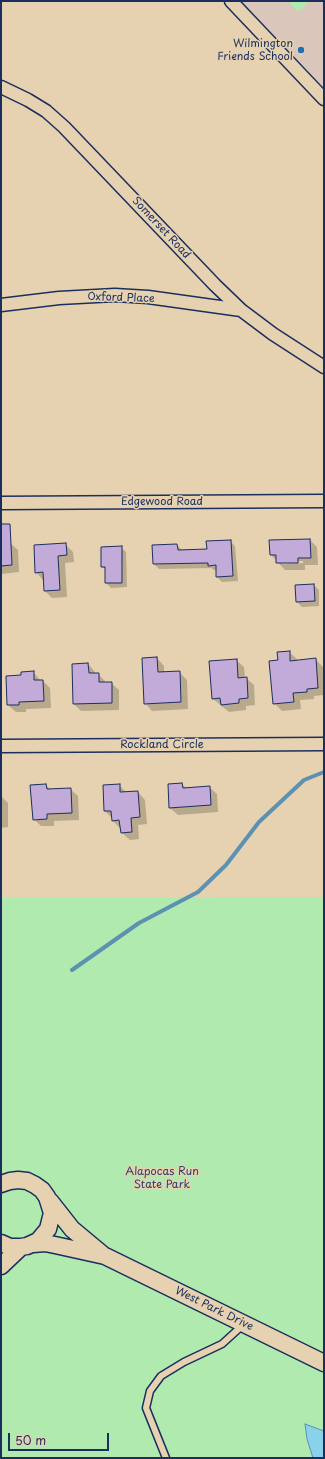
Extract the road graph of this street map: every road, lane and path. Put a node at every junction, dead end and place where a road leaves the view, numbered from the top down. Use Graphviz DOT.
graph roads {
  1 [pos="231,1"];
  2 [pos="1,87"];
  3 [pos="324,99"];
  4 [pos="1,305"];
  5 [pos="241,310"];
  6 [pos="324,367"];
  7 [pos="324,501"];
  8 [pos="1,503"];
  9 [pos="324,744"];
  10 [pos="1,746"];
  11 [pos="2,1183"];
  12 [pos="47,1197"];
  13 [pos="1,1243"];
  14 [pos="27,1246"];
  15 [pos="105,1256"];
  16 [pos="1,1266"];
  17 [pos="244,1324"];
  18 [pos="324,1363"];
  19 [pos="166,1458"];
  1 -- 3 [label="street"];
  2 -- 5 [label="street, Somerset Road"];
  4 -- 5 [label="street, Oxford Place"];
  5 -- 6 [label="street, Somerset Road"];
  7 -- 8 [label="street, Edgewood Road"];
  9 -- 10 [label="street, Rockland Circle"];
  11 -- 12 [label="street, West Park Drive"];
  12 -- 14 [label="street"];
  12 -- 15 [label="street, West Park Drive"];
  13 -- 14 [label="street, West Park Drive"];
  14 -- 15 [label="street, West Park Drive"];
  14 -- 16 [label="street"];
  15 -- 17 [label="street, West Park Drive"];
  17 -- 18 [label="street, West Park Drive"];
  17 -- 19 [label="lane"];
}
